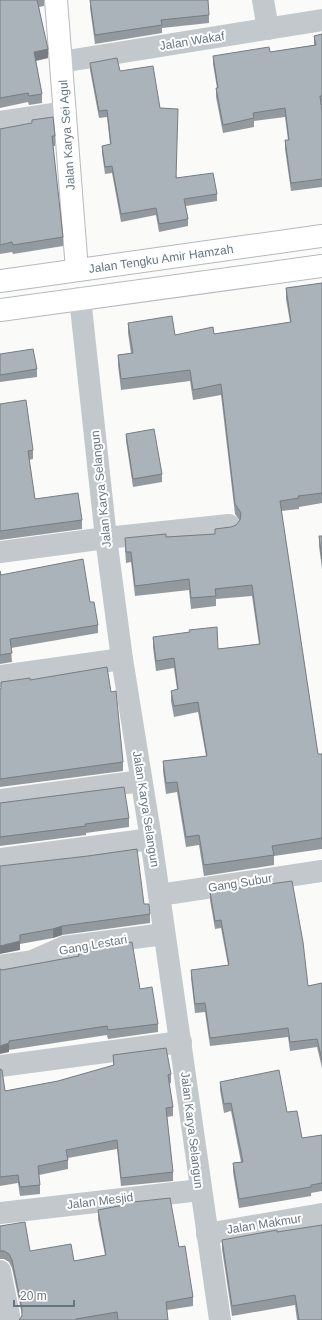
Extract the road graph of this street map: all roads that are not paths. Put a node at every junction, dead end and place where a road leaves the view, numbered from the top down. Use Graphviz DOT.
graph roads {
  1 [pos="56,0"];
  2 [pos="263,0"];
  3 [pos="322,20"];
  4 [pos="268,29"];
  5 [pos="62,62"];
  6 [pos="65,112"];
  7 [pos="0,122"];
  8 [pos="322,236"];
  9 [pos="322,266"];
  10 [pos="77,270"];
  11 [pos="0,281"];
  12 [pos="80,298"];
  13 [pos="0,310"];
  14 [pos="229,525"];
  15 [pos="106,538"];
  16 [pos="0,552"];
  17 [pos="122,659"];
  18 [pos="0,676"];
  19 [pos="141,780"];
  20 [pos="0,800"];
  21 [pos="151,839"];
  22 [pos="0,859"];
  23 [pos="322,871"];
  24 [pos="159,895"];
  25 [pos="164,934"];
  26 [pos="0,966"];
  27 [pos="181,1042"];
  28 [pos="0,1066"];
  29 [pos="200,1190"];
  30 [pos="0,1213"];
  31 [pos="322,1214"];
  32 [pos="207,1234"];
  33 [pos="0,1271"];
  34 [pos="10,1320"];
  35 [pos="220,1320"];
  1 -- 5 [label="main road, Jalan Karya Sei Agul"];
  2 -- 4 [label="street"];
  3 -- 4 [label="street, Jalan Wakaf"];
  4 -- 5 [label="street, Jalan Wakaf"];
  5 -- 6 [label="main road, Jalan Karya Sei Agul"];
  6 -- 7 [label="street"];
  6 -- 10 [label="main road, Jalan Karya Sei Agul"];
  8 -- 10 [label="main road, Jalan Tengku Amir Hamzah"];
  9 -- 12 [label="main road"];
  10 -- 11 [label="main road, Jalan Tengku Amir Hamzah"];
  12 -- 13 [label="main road"];
  12 -- 15 [label="street, Jalan Karya Selangun"];
  14 -- 15 [label="street"];
  15 -- 16 [label="street"];
  15 -- 17 [label="street, Jalan Karya Selangun"];
  17 -- 18 [label="street"];
  17 -- 19 [label="street, Jalan Karya Selangun"];
  19 -- 20 [label="street"];
  19 -- 21 [label="street, Jalan Karya Selangun"];
  21 -- 22 [label="street"];
  21 -- 24 [label="street, Jalan Karya Selangun"];
  23 -- 24 [label="street, Gang Subur"];
  24 -- 25 [label="street, Jalan Karya Selangun"];
  25 -- 26 [label="street, Gang Lestari"];
  25 -- 27 [label="street, Jalan Karya Selangun"];
  27 -- 28 [label="street"];
  27 -- 29 [label="street, Jalan Karya Selangun"];
  29 -- 30 [label="street, Jalan Mesjid"];
  29 -- 32 [label="street, Jalan Karya Selangun"];
  31 -- 32 [label="street, Jalan Makmur"];
  32 -- 35 [label="street, Jalan Karya Selangun"];
  33 -- 34 [label="street"];
}
